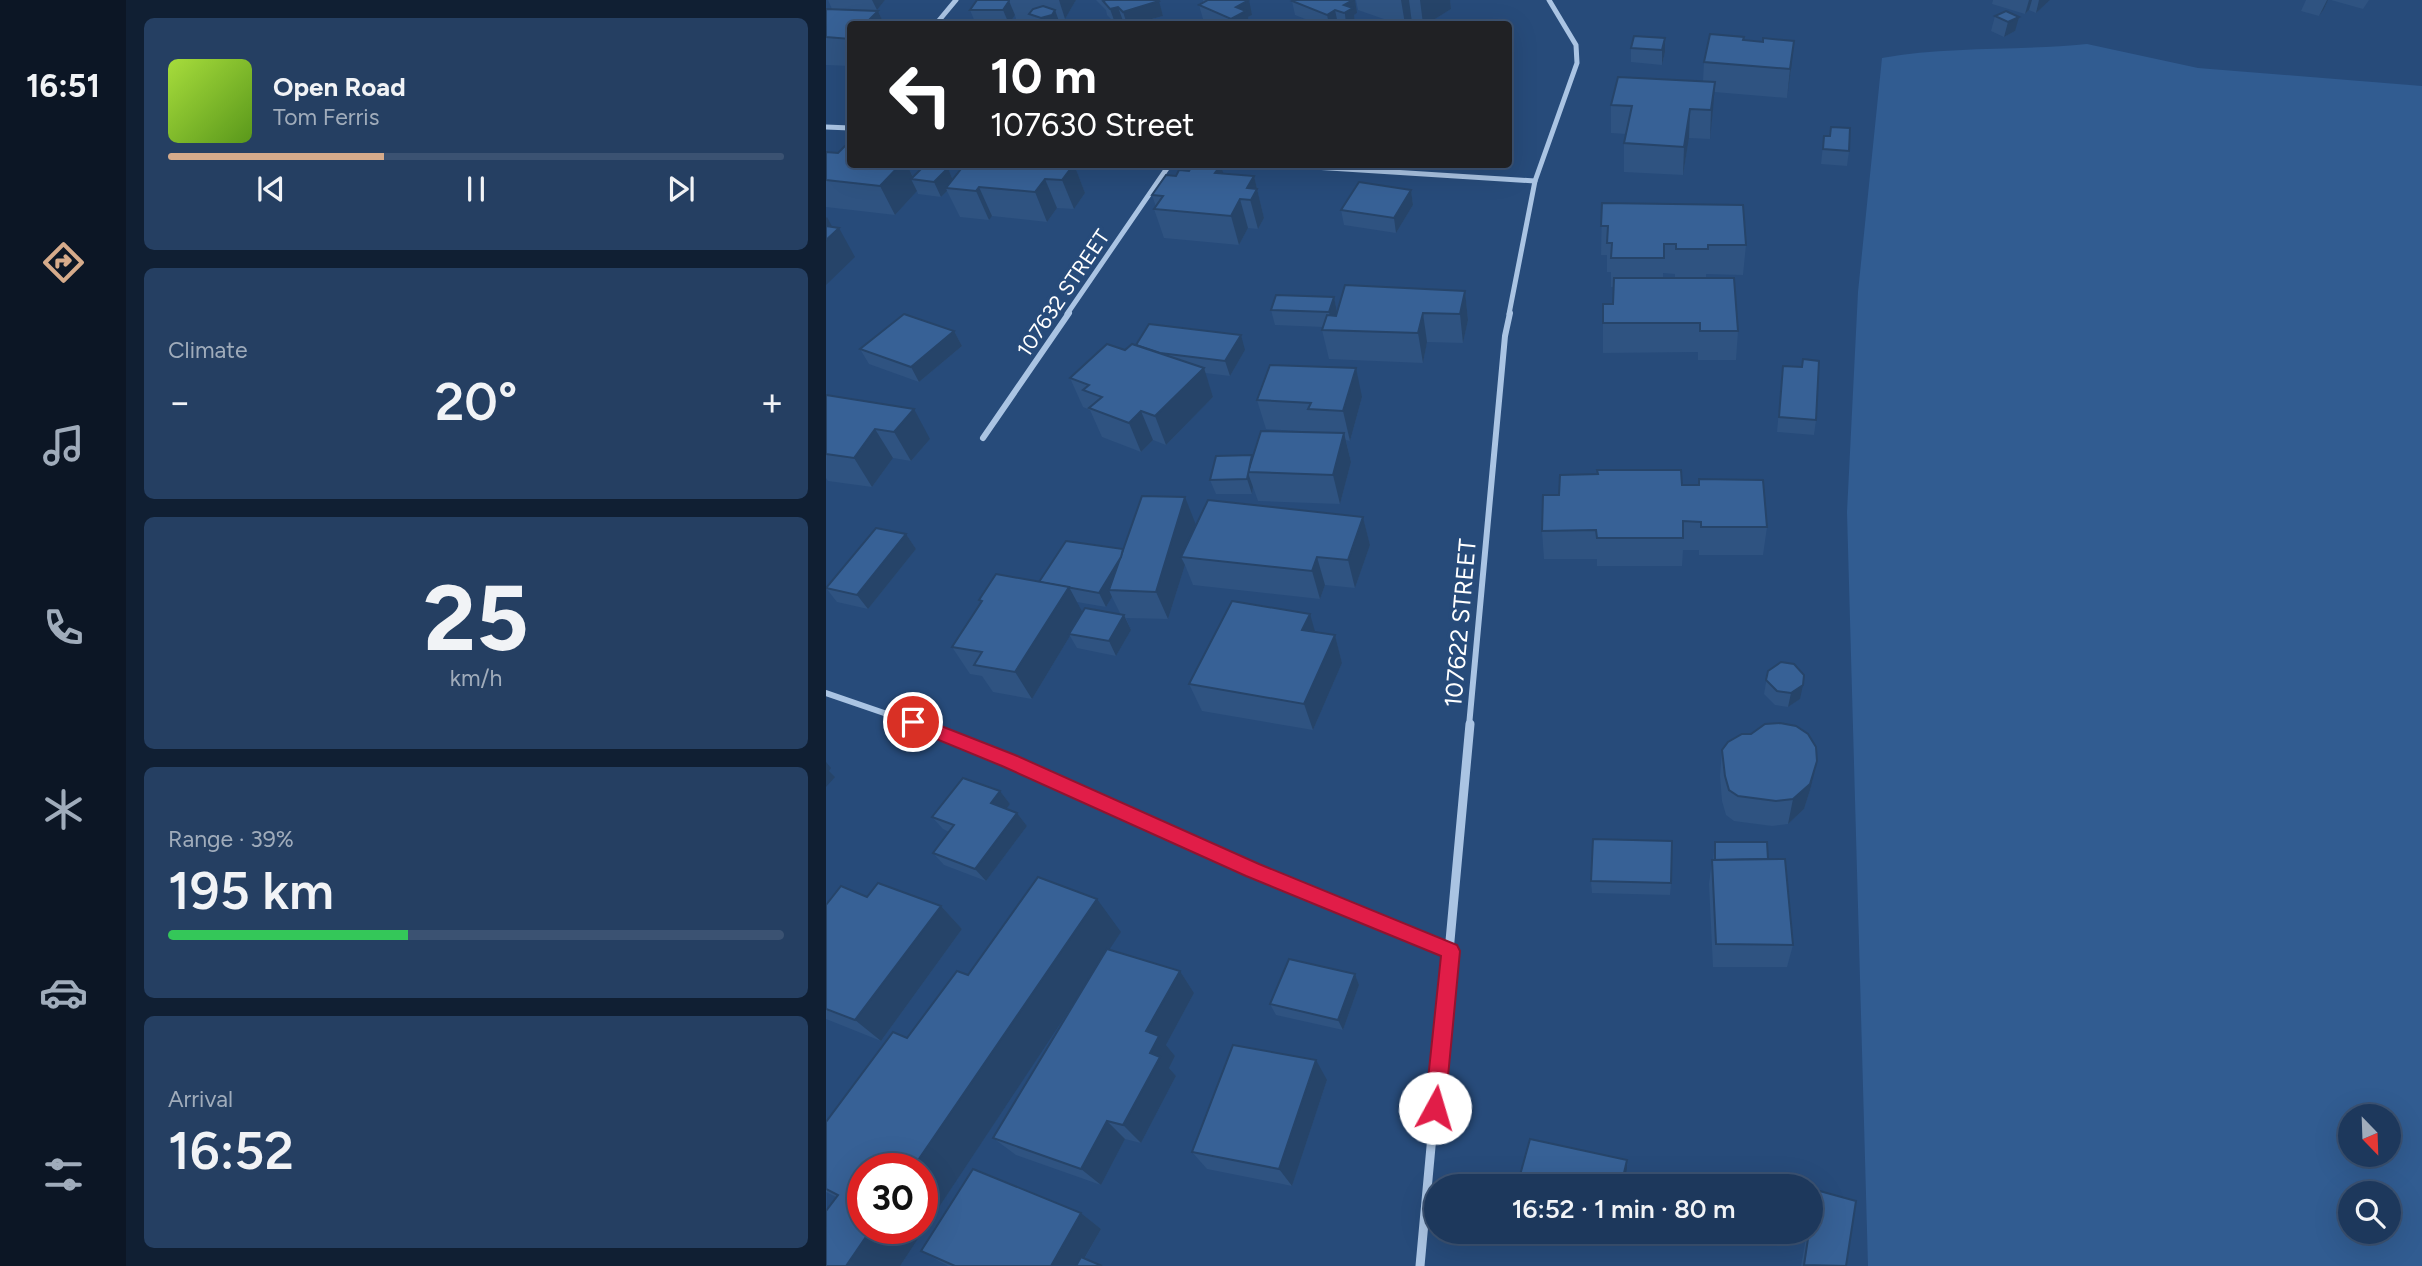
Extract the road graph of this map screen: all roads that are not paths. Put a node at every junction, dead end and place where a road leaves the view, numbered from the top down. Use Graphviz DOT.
graph roads {
  1 [pos="956,0"];
  2 [pos="1549,0"];
  3 [pos="938,21"];
  4 [pos="826,127"];
  5 [pos="847,128"];
  6 [pos="1167,168"];
  7 [pos="1329,168"];
  8 [pos="1535,181"];
  9 [pos="983,439"];
  10 [pos="826,693"];
  11 [pos="1451,951"];
  12 [pos="1420,1266"];
  1 -- 3 [label="street"];
  2 -- 8 [label="street, 107622 STREET"];
  4 -- 5 [label="street"];
  6 -- 9 [label="street, 107632 STREET"];
  7 -- 8 [label="street"];
  8 -- 11 [label="street, 107622 STREET"];
  10 -- 11 [label="street"];
  11 -- 12 [label="street, 107622 STREET"];
}
